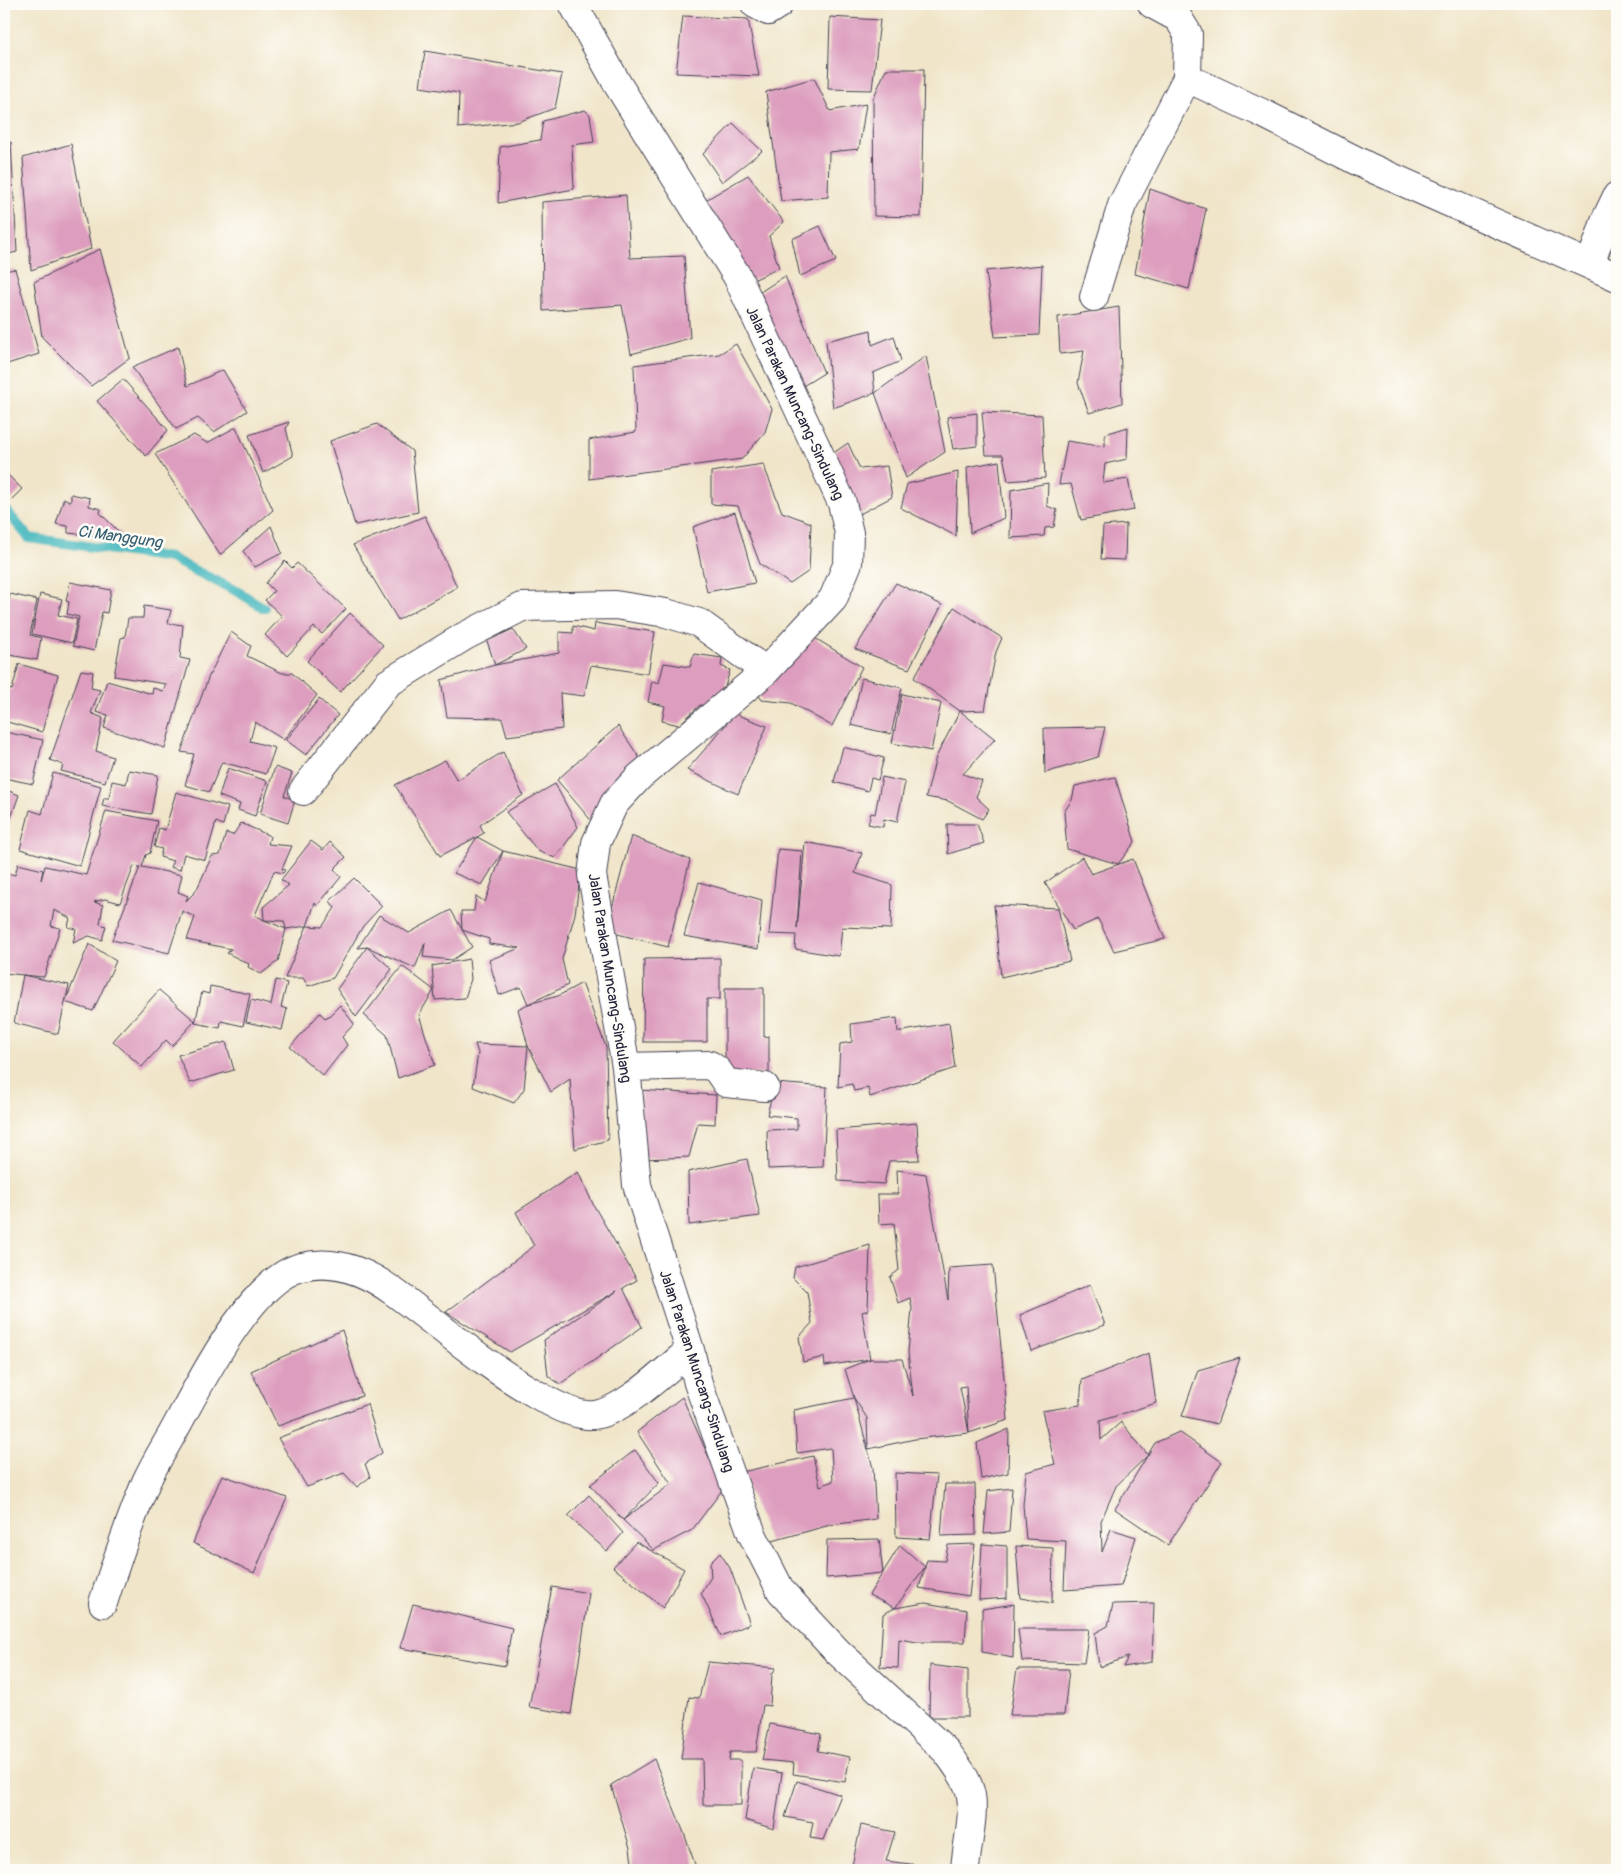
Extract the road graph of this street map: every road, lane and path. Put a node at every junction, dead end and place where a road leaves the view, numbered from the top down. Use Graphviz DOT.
graph roads {
  1 [pos="573,4"];
  2 [pos="755,4"];
  3 [pos="779,4"];
  4 [pos="1152,4"];
  5 [pos="1187,78"];
  6 [pos="1617,196"];
  7 [pos="1590,265"];
  8 [pos="1617,277"];
  9 [pos="1094,297"];
  10 [pos="766,671"];
  11 [pos="304,791"];
  12 [pos="626,1066"];
  13 [pos="765,1087"];
  14 [pos="690,1350"];
  15 [pos="103,1602"];
  16 [pos="965,1870"];
  1 -- 10 [label="street, Jalan Parakan Muncang-Sindulang"];
  2 -- 3 [label="street"];
  4 -- 5 [label="street"];
  5 -- 7 [label="street"];
  5 -- 9 [label="street"];
  6 -- 7 [label="street"];
  7 -- 8 [label="street"];
  10 -- 11 [label="street"];
  10 -- 12 [label="street, Jalan Parakan Muncang-Sindulang"];
  12 -- 13 [label="street"];
  12 -- 14 [label="street, Jalan Parakan Muncang-Sindulang"];
  14 -- 15 [label="street"];
  14 -- 16 [label="street, Jalan Parakan Muncang-Sindulang"];
}
